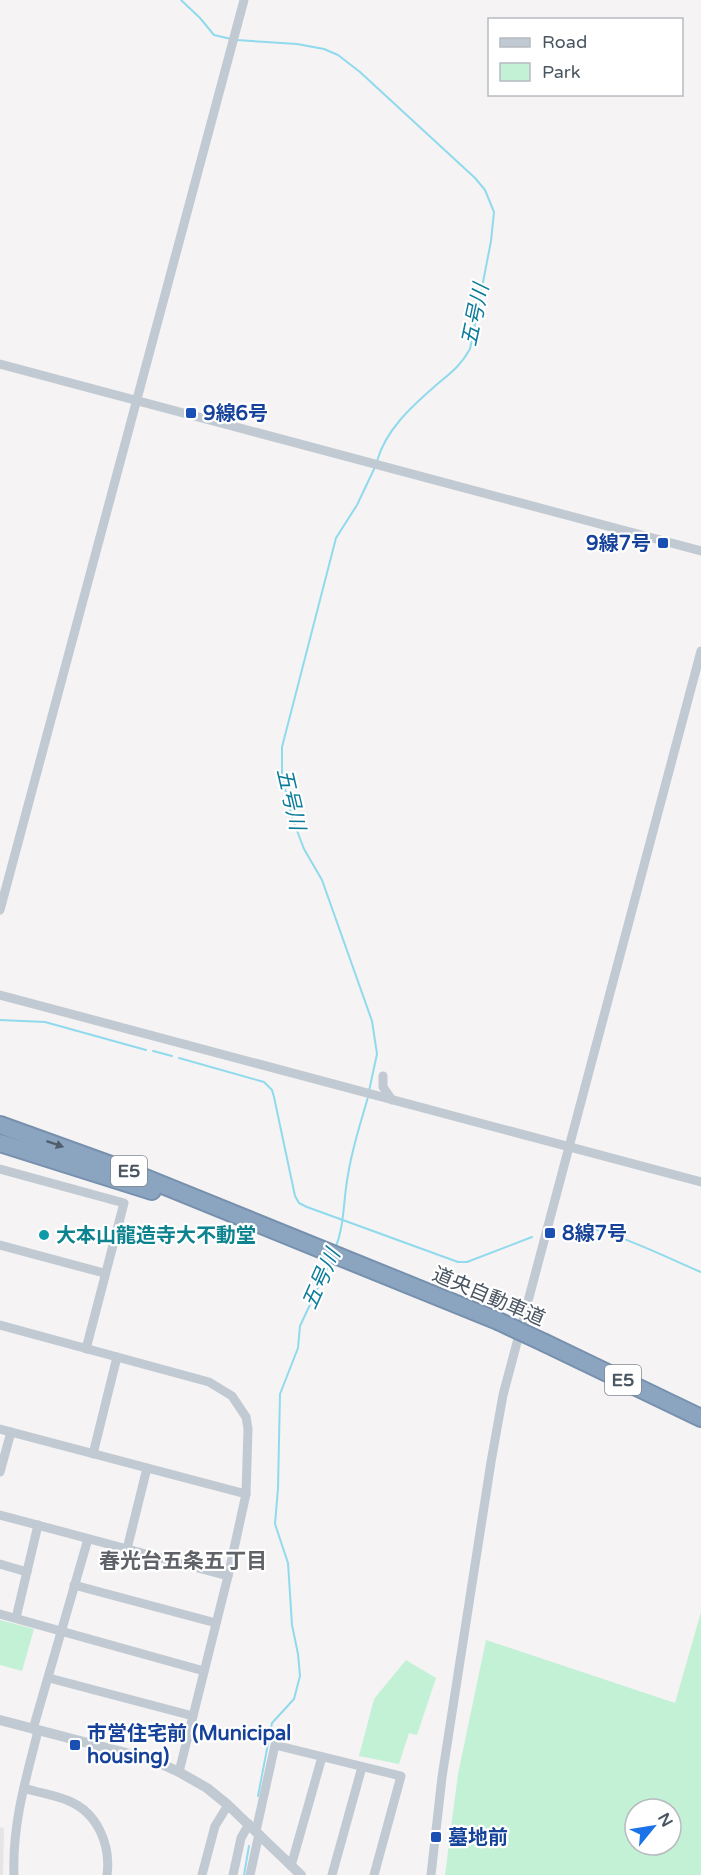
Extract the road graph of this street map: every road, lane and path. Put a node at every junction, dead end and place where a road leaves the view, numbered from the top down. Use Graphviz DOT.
graph roads {
  1 [pos="244,0"];
  2 [pos="0,364"];
  3 [pos="136,400"];
  4 [pos="701,551"];
  5 [pos="701,651"];
  6 [pos="0,910"];
  7 [pos="0,995"];
  8 [pos="383,1076"];
  9 [pos="392,1100"];
  10 [pos="0,1125"];
  11 [pos="0,1143"];
  12 [pos="569,1147"];
  13 [pos="0,1169"];
  14 [pos="701,1182"];
  15 [pos="256,1223"];
  16 [pos="0,1245"];
  17 [pos="104,1273"];
  18 [pos="0,1325"];
  19 [pos="86,1349"];
  20 [pos="117,1357"];
  21 [pos="701,1418"];
  22 [pos="0,1429"];
  23 [pos="11,1432"];
  24 [pos="93,1454"];
  25 [pos="147,1468"];
  26 [pos="0,1472"];
  27 [pos="246,1494"];
  28 [pos="0,1515"];
  29 [pos="38,1526"];
  30 [pos="88,1539"];
  31 [pos="128,1550"];
  32 [pos="0,1564"];
  33 [pos="27,1572"];
  34 [pos="228,1576"];
  35 [pos="74,1585"];
  36 [pos="0,1614"];
  37 [pos="16,1618"];
  38 [pos="216,1623"];
  39 [pos="62,1631"];
  40 [pos="204,1671"];
  41 [pos="49,1678"];
  42 [pos="193,1716"];
  43 [pos="0,1720"];
  44 [pos="36,1730"];
  45 [pos="322,1757"];
  46 [pos="362,1767"];
  47 [pos="179,1772"];
  48 [pos="24,1788"];
  49 [pos="228,1805"];
  50 [pos="255,1830"];
  51 [pos="291,1866"];
  52 [pos="14,1875"];
  53 [pos="107,1875"];
  54 [pos="202,1875"];
  55 [pos="233,1875"];
  56 [pos="250,1875"];
  57 [pos="301,1875"];
  58 [pos="332,1875"];
  59 [pos="374,1875"];
  60 [pos="431,1875"];
  1 -- 3 [label="street"];
  2 -- 3 [label="street"];
  3 -- 4 [label="street"];
  3 -- 6 [label="street"];
  5 -- 12 [label="street"];
  7 -- 9 [label="street"];
  8 -- 9 [label="street"];
  9 -- 12 [label="street"];
  10 -- 15 [label="highway, 道央自動車道 / E5, one-way"];
  11 -- 15 [label="highway, 道央自動車道 / E5"];
  12 -- 14 [label="street"];
  12 -- 60 [label="street"];
  13 -- 17 [label="street"];
  15 -- 21 [label="highway, 道央自動車道 / E5, bridge"];
  16 -- 17 [label="street"];
  17 -- 19 [label="street"];
  18 -- 19 [label="street"];
  19 -- 20 [label="street"];
  20 -- 24 [label="street"];
  20 -- 27 [label="street"];
  22 -- 23 [label="street"];
  23 -- 24 [label="street"];
  23 -- 26 [label="street"];
  24 -- 25 [label="street"];
  25 -- 27 [label="street"];
  25 -- 31 [label="street"];
  27 -- 34 [label="street"];
  28 -- 29 [label="street"];
  29 -- 30 [label="street"];
  29 -- 33 [label="street"];
  30 -- 31 [label="street"];
  30 -- 35 [label="street"];
  31 -- 34 [label="street"];
  32 -- 33 [label="street"];
  33 -- 37 [label="street"];
  34 -- 38 [label="street"];
  35 -- 38 [label="street"];
  35 -- 39 [label="street"];
  36 -- 37 [label="street"];
  37 -- 39 [label="street"];
  38 -- 40 [label="street"];
  39 -- 40 [label="street"];
  39 -- 41 [label="street"];
  40 -- 42 [label="street"];
  41 -- 42 [label="street"];
  41 -- 44 [label="street"];
  42 -- 47 [label="street"];
  43 -- 44 [label="street"];
  44 -- 47 [label="street"];
  44 -- 48 [label="street"];
  45 -- 46 [label="street"];
  45 -- 50 [label="street"];
  45 -- 51 [label="street"];
  46 -- 58 [label="street"];
  46 -- 59 [label="street"];
  47 -- 49 [label="street"];
  48 -- 52 [label="street"];
  48 -- 53 [label="street"];
  49 -- 50 [label="street"];
  49 -- 54 [label="street"];
  50 -- 51 [label="street"];
  50 -- 55 [label="street"];
  50 -- 56 [label="street"];
  51 -- 57 [label="street"];
}
